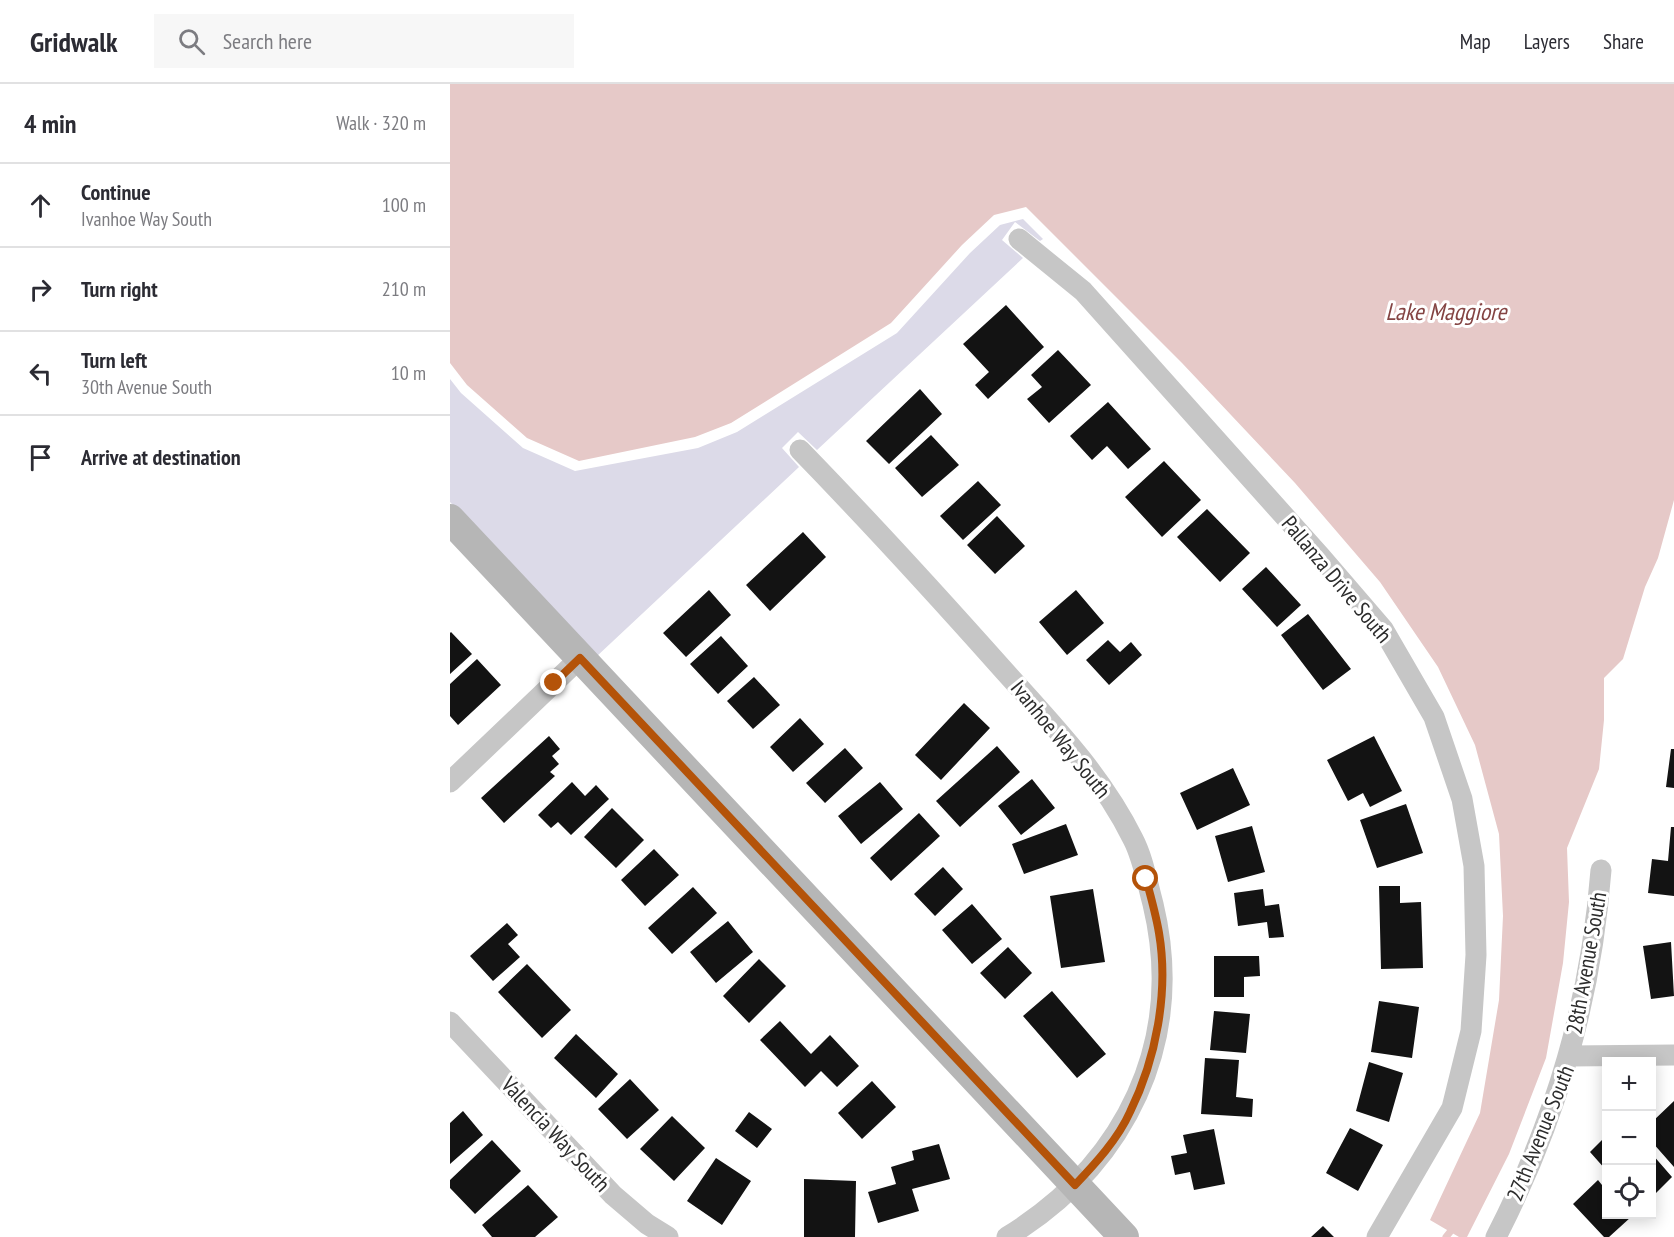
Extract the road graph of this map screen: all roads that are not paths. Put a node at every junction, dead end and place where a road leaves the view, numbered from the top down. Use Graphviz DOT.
graph roads {
  1 [pos="1019,239"];
  2 [pos="800,450"];
  3 [pos="450,519"];
  4 [pos="580,658"];
  5 [pos="450,782"];
  6 [pos="1601,870"];
  7 [pos="450,1022"];
  8 [pos="1674,1055"];
  9 [pos="1570,1056"];
  10 [pos="1075,1185"];
  11 [pos="668,1237"];
  12 [pos="1007,1237"];
  13 [pos="1124,1237"];
  14 [pos="1377,1237"];
  15 [pos="1496,1237"];
  1 -- 14 [label="street, Pallanza Drive South"];
  2 -- 10 [label="street, Ivanhoe Way South"];
  3 -- 4 [label="main road"];
  4 -- 5 [label="street"];
  4 -- 10 [label="main road"];
  6 -- 9 [label="street, 28th Avenue South"];
  7 -- 11 [label="street, Valencia Way South"];
  8 -- 9 [label="street, 27th Avenue South"];
  9 -- 15 [label="street, 27th Avenue South"];
  10 -- 12 [label="street"];
  10 -- 13 [label="main road"];
}
